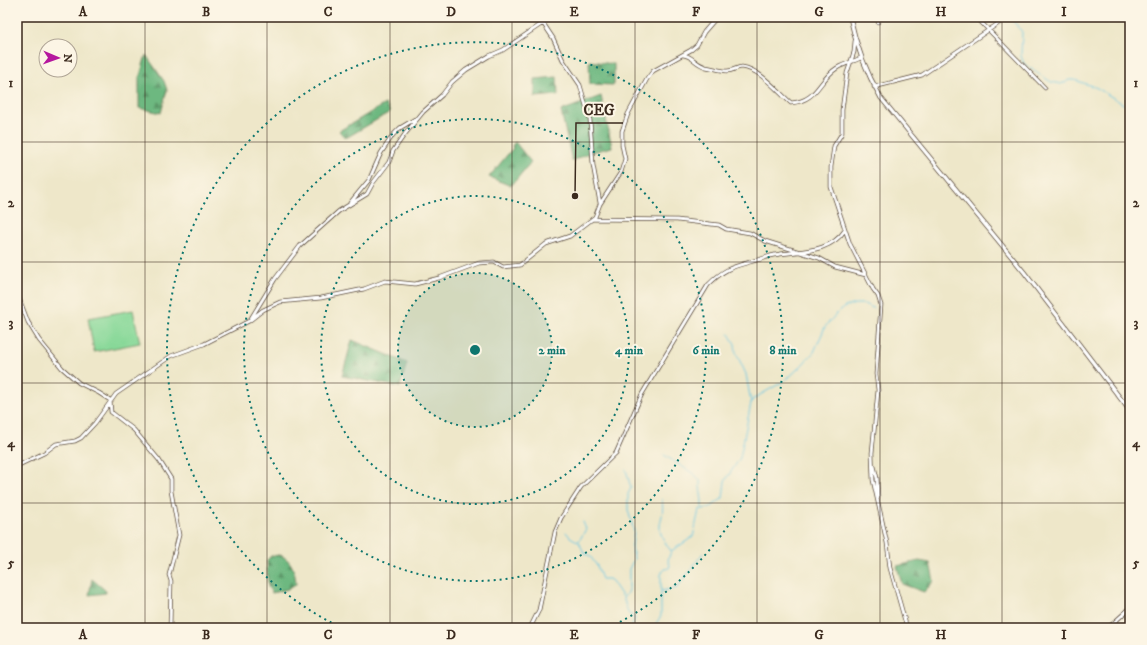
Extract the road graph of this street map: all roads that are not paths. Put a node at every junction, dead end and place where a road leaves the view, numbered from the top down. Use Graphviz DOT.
graph roads {
  1 [pos="539,17"];
  2 [pos="549,17"];
  3 [pos="717,17"];
  4 [pos="850,17"];
  5 [pos="878,17"];
  6 [pos="976,17"];
  7 [pos="1008,17"];
  8 [pos="878,22"];
  9 [pos="544,23"];
  10 [pos="989,30"];
  11 [pos="855,41"];
  12 [pos="683,55"];
  13 [pos="861,58"];
  14 [pos="850,63"];
  15 [pos="874,86"];
  16 [pos="1045,88"];
  17 [pos="418,118"];
  18 [pos="600,204"];
  19 [pos="349,205"];
  20 [pos="592,219"];
  21 [pos="845,230"];
  22 [pos="799,252"];
  23 [pos="866,275"];
  24 [pos="17,293"];
  25 [pos="249,321"];
  26 [pos="110,400"];
  27 [pos="1130,411"];
  28 [pos="17,466"];
  29 [pos="1130,608"];
  30 [pos="170,628"];
  31 [pos="530,628"];
  32 [pos="907,628"];
  33 [pos="1108,628"];
  1 -- 9 [label="street"];
  2 -- 9 [label="street"];
  3 -- 12 [label="street"];
  4 -- 11 [label="street"];
  5 -- 8 [label="street"];
  6 -- 10 [label="street"];
  7 -- 10 [label="street"];
  9 -- 17 [label="street"];
  9 -- 18 [label="street"];
  10 -- 15 [label="street"];
  10 -- 16 [label="street"];
  11 -- 13 [label="street"];
  11 -- 14 [label="street"];
  12 -- 14 [label="street"];
  12 -- 18 [label="street"];
  13 -- 14 [label="street"];
  13 -- 15 [label="street"];
  14 -- 21 [label="street"];
  15 -- 27 [label="street"];
  17 -- 19 [label="street"];
  17 -- 19 [label="street"];
  18 -- 20 [label="street"];
  19 -- 25 [label="street"];
  20 -- 22 [label="street"];
  20 -- 25 [label="street"];
  21 -- 22 [label="street"];
  21 -- 23 [label="street"];
  22 -- 23 [label="street"];
  22 -- 31 [label="street"];
  23 -- 32 [label="street"];
  24 -- 26 [label="street"];
  25 -- 26 [label="street"];
  26 -- 28 [label="street"];
  26 -- 30 [label="street"];
  29 -- 33 [label="street"];
}
